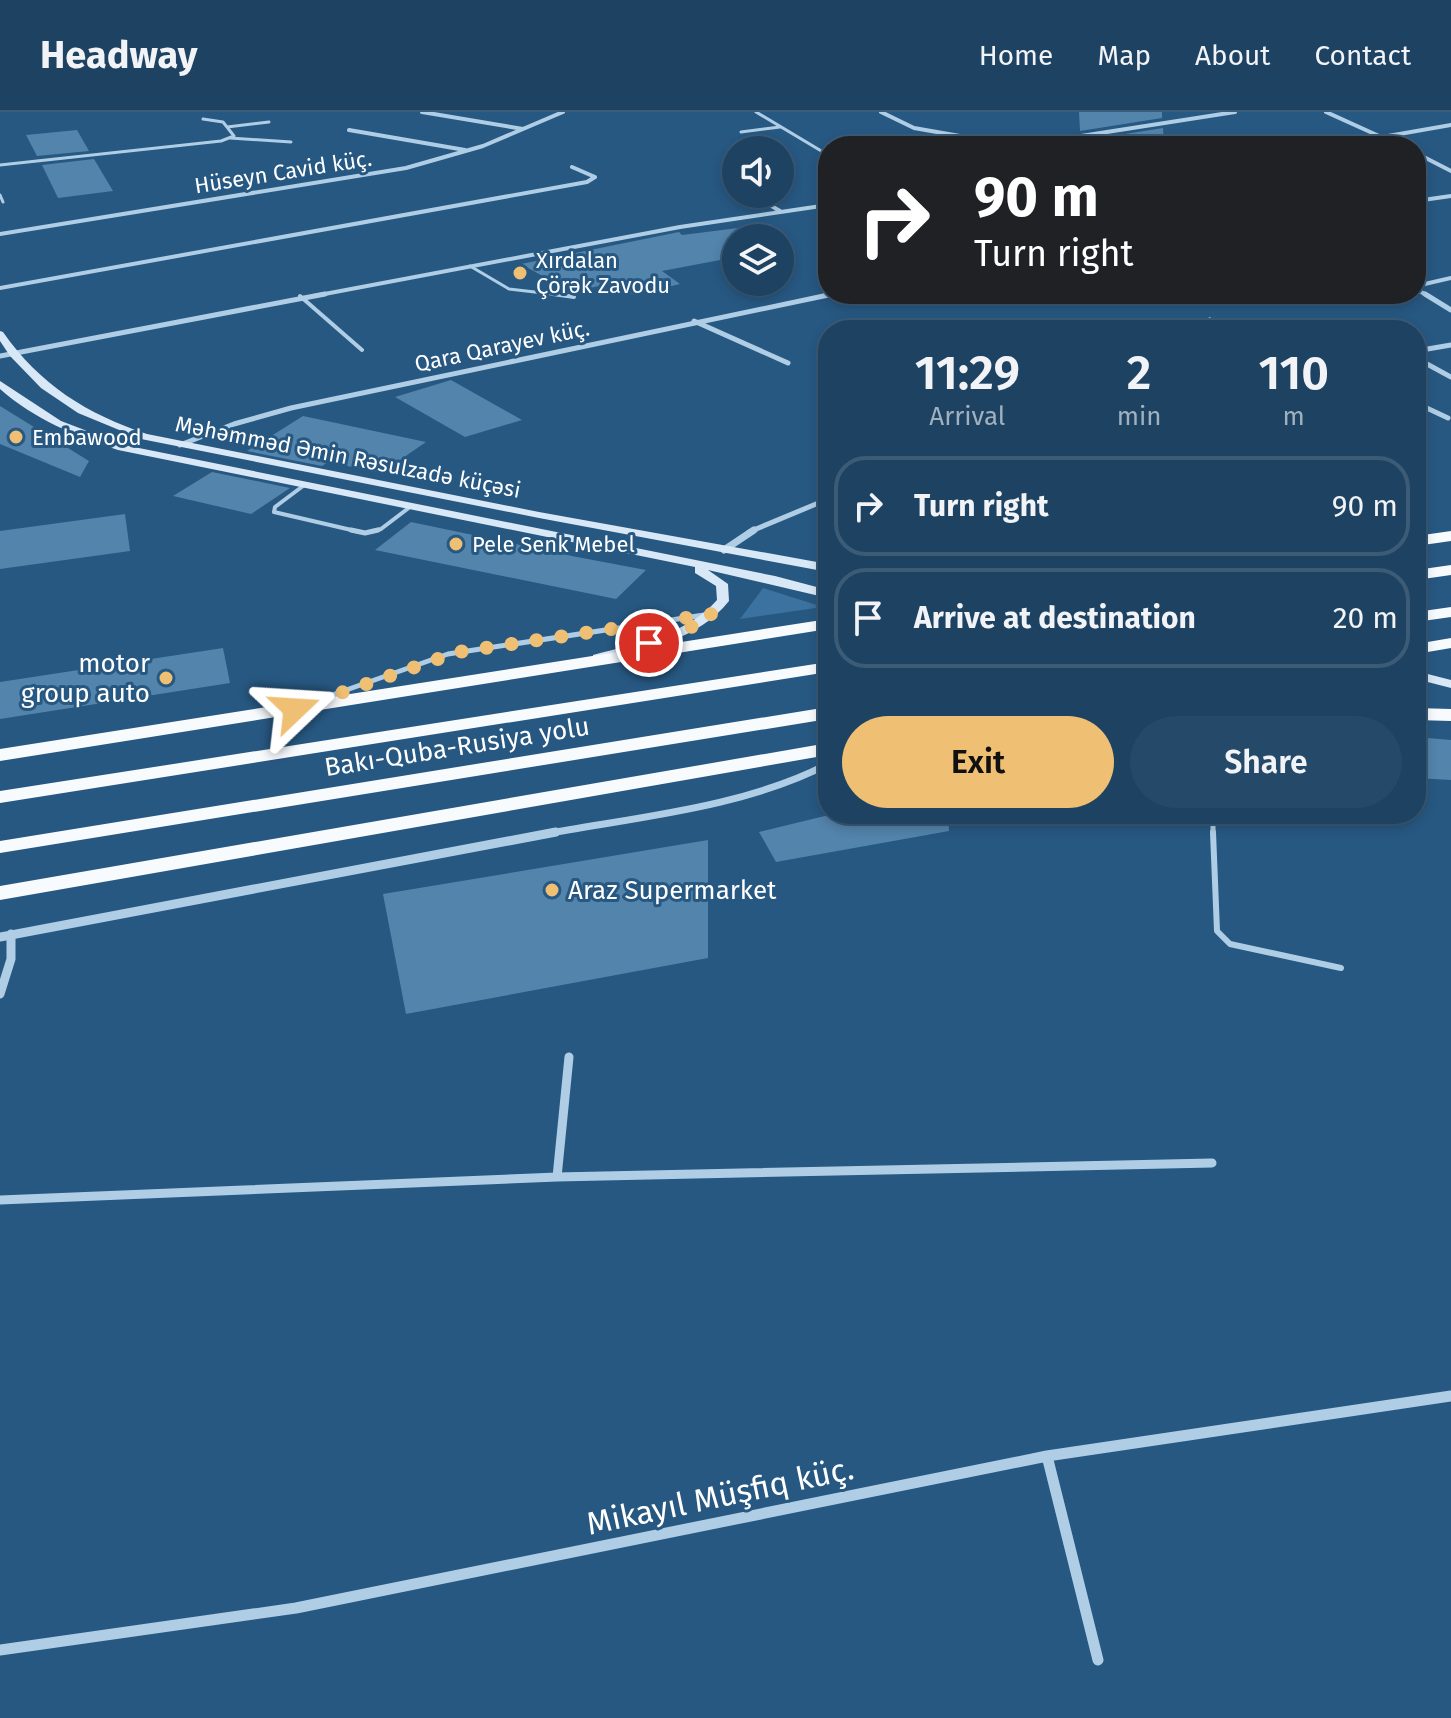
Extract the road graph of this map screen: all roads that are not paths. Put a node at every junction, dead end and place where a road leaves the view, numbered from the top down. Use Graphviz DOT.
graph roads {
  1 [pos="422,112"];
  2 [pos="563,112"];
  3 [pos="756,112"];
  4 [pos="881,112"];
  5 [pos="1235,112"];
  6 [pos="1326,112"];
  7 [pos="203,119"];
  8 [pos="269,122"];
  9 [pos="1451,125"];
  10 [pos="227,127"];
  11 [pos="780,127"];
  12 [pos="524,129"];
  13 [pos="349,130"];
  14 [pos="741,132"];
  15 [pos="960,136"];
  16 [pos="1081,136"];
  17 [pos="1380,136"];
  18 [pos="1395,136"];
  19 [pos="230,138"];
  20 [pos="291,142"];
  21 [pos="818,149"];
  22 [pos="470,151"];
  23 [pos="1426,158"];
  24 [pos="0,165"];
  25 [pos="572,167"];
  26 [pos="1451,171"];
  27 [pos="0,195"];
  28 [pos="1451,196"];
  29 [pos="1426,200"];
  30 [pos="3,202"];
  31 [pos="818,206"];
  32 [pos="774,208"];
  33 [pos="781,212"];
  34 [pos="0,234"];
  35 [pos="470,266"];
  36 [pos="1451,278"];
  37 [pos="1426,284"];
  38 [pos="0,288"];
  39 [pos="1426,294"];
  40 [pos="300,296"];
  41 [pos="574,297"];
  42 [pos="818,297"];
  43 [pos="1451,310"];
  44 [pos="694,321"];
  45 [pos="0,334"];
  46 [pos="1451,345"];
  47 [pos="1426,349"];
  48 [pos="362,350"];
  49 [pos="6,354"];
  50 [pos="788,363"];
  51 [pos="1426,363"];
  52 [pos="1451,377"];
  53 [pos="0,384"];
  54 [pos="1426,408"];
  55 [pos="1448,418"];
  56 [pos="180,445"];
  57 [pos="303,486"];
  58 [pos="818,503"];
  59 [pos="410,507"];
  60 [pos="1451,536"];
  61 [pos="1426,540"];
  62 [pos="724,550"];
  63 [pos="656,556"];
  64 [pos="818,566"];
  65 [pos="1451,570"];
  66 [pos="1426,574"];
  67 [pos="818,592"];
  68 [pos="1451,612"];
  69 [pos="712,614"];
  70 [pos="1426,616"];
  71 [pos="818,626"];
  72 [pos="1451,643"];
  73 [pos="1426,647"];
  74 [pos="572,665"];
  75 [pos="818,669"];
  76 [pos="1426,678"];
  77 [pos="1451,684"];
  78 [pos="295,709"];
  79 [pos="1426,714"];
  80 [pos="818,715"];
  81 [pos="1451,715"];
  82 [pos="818,751"];
  83 [pos="0,755"];
  84 [pos="818,769"];
  85 [pos="0,797"];
  86 [pos="1213,824"];
  87 [pos="0,847"];
  88 [pos="0,893"];
  89 [pos="11,934"];
  90 [pos="0,937"];
  91 [pos="1341,968"];
  92 [pos="0,994"];
  93 [pos="569,1057"];
  94 [pos="1212,1163"];
  95 [pos="557,1177"];
  96 [pos="0,1200"];
  97 [pos="1451,1396"];
  98 [pos="1047,1456"];
  99 [pos="0,1650"];
  100 [pos="1098,1660"];
  1 -- 12 [label="street"];
  2 -- 12 [label="street, Hüseyn Cavid küç."];
  3 -- 11 [label="lane"];
  4 -- 15 [label="street"];
  5 -- 16 [label="street"];
  6 -- 17 [label="street"];
  7 -- 10 [label="lane"];
  8 -- 10 [label="lane"];
  9 -- 18 [label="street"];
  10 -- 19 [label="lane"];
  11 -- 14 [label="lane"];
  11 -- 21 [label="lane"];
  12 -- 22 [label="street, Hüseyn Cavid küç."];
  13 -- 22 [label="street"];
  19 -- 20 [label="lane"];
  19 -- 24 [label="lane"];
  22 -- 34 [label="street, Hüseyn Cavid küç."];
  23 -- 26 [label="street"];
  25 -- 38 [label="street"];
  27 -- 30 [label="lane"];
  28 -- 29 [label="street"];
  31 -- 33 [label="street"];
  32 -- 33 [label="street"];
  33 -- 35 [label="street"];
  35 -- 40 [label="street"];
  35 -- 41 [label="lane"];
  36 -- 37 [label="street"];
  39 -- 43 [label="street"];
  40 -- 48 [label="lane"];
  40 -- 49 [label="street"];
  42 -- 44 [label="street, Qara Qarayev küç."];
  44 -- 50 [label="street"];
  44 -- 56 [label="street, Qara Qarayev küç."];
  45 -- 49 [label="main road, Məhəmməd Əmin Rəsulzadə küçəsi"];
  46 -- 47 [label="street"];
  49 -- 56 [label="main road, Məhəmməd Əmin Rəsulzadə küçəsi"];
  51 -- 52 [label="street"];
  53 -- 57 [label="main road, Məhəmməd Əmin Rəsulzadə küçəsi"];
  54 -- 55 [label="street"];
  56 -- 62 [label="main road, Məhəmməd Əmin Rəsulzadə küçəsi"];
  57 -- 59 [label="main road, Məhəmməd Əmin Rəsulzadə küçəsi"];
  57 -- 59 [label="lane"];
  58 -- 62 [label="street"];
  59 -- 63 [label="main road, Məhəmməd Əmin Rəsulzadə küçəsi"];
  60 -- 61 [label="highway"];
  62 -- 64 [label="main road, Məhəmməd Əmin Rəsulzadə küçəsi"];
  63 -- 67 [label="main road"];
  63 -- 69 [label="main road"];
  65 -- 66 [label="highway"];
  68 -- 70 [label="highway"];
  69 -- 74 [label="main road"];
  69 -- 78 [label="lane"];
  71 -- 74 [label="highway"];
  72 -- 73 [label="highway"];
  74 -- 78 [label="highway"];
  75 -- 85 [label="highway, Bakı-Quba-Rusiya yolu"];
  76 -- 77 [label="main road"];
  78 -- 83 [label="highway"];
  79 -- 81 [label="highway"];
  80 -- 87 [label="highway, Bakı-Quba-Rusiya yolu"];
  82 -- 88 [label="highway"];
  84 -- 89 [label="street"];
  86 -- 91 [label="lane"];
  89 -- 90 [label="street"];
  89 -- 92 [label="street"];
  93 -- 95 [label="street"];
  94 -- 95 [label="street"];
  95 -- 96 [label="street"];
  97 -- 98 [label="street, Mikayıl Müşfiq küç."];
  98 -- 99 [label="street, Mikayıl Müşfiq küç."];
  98 -- 100 [label="street"];
}
